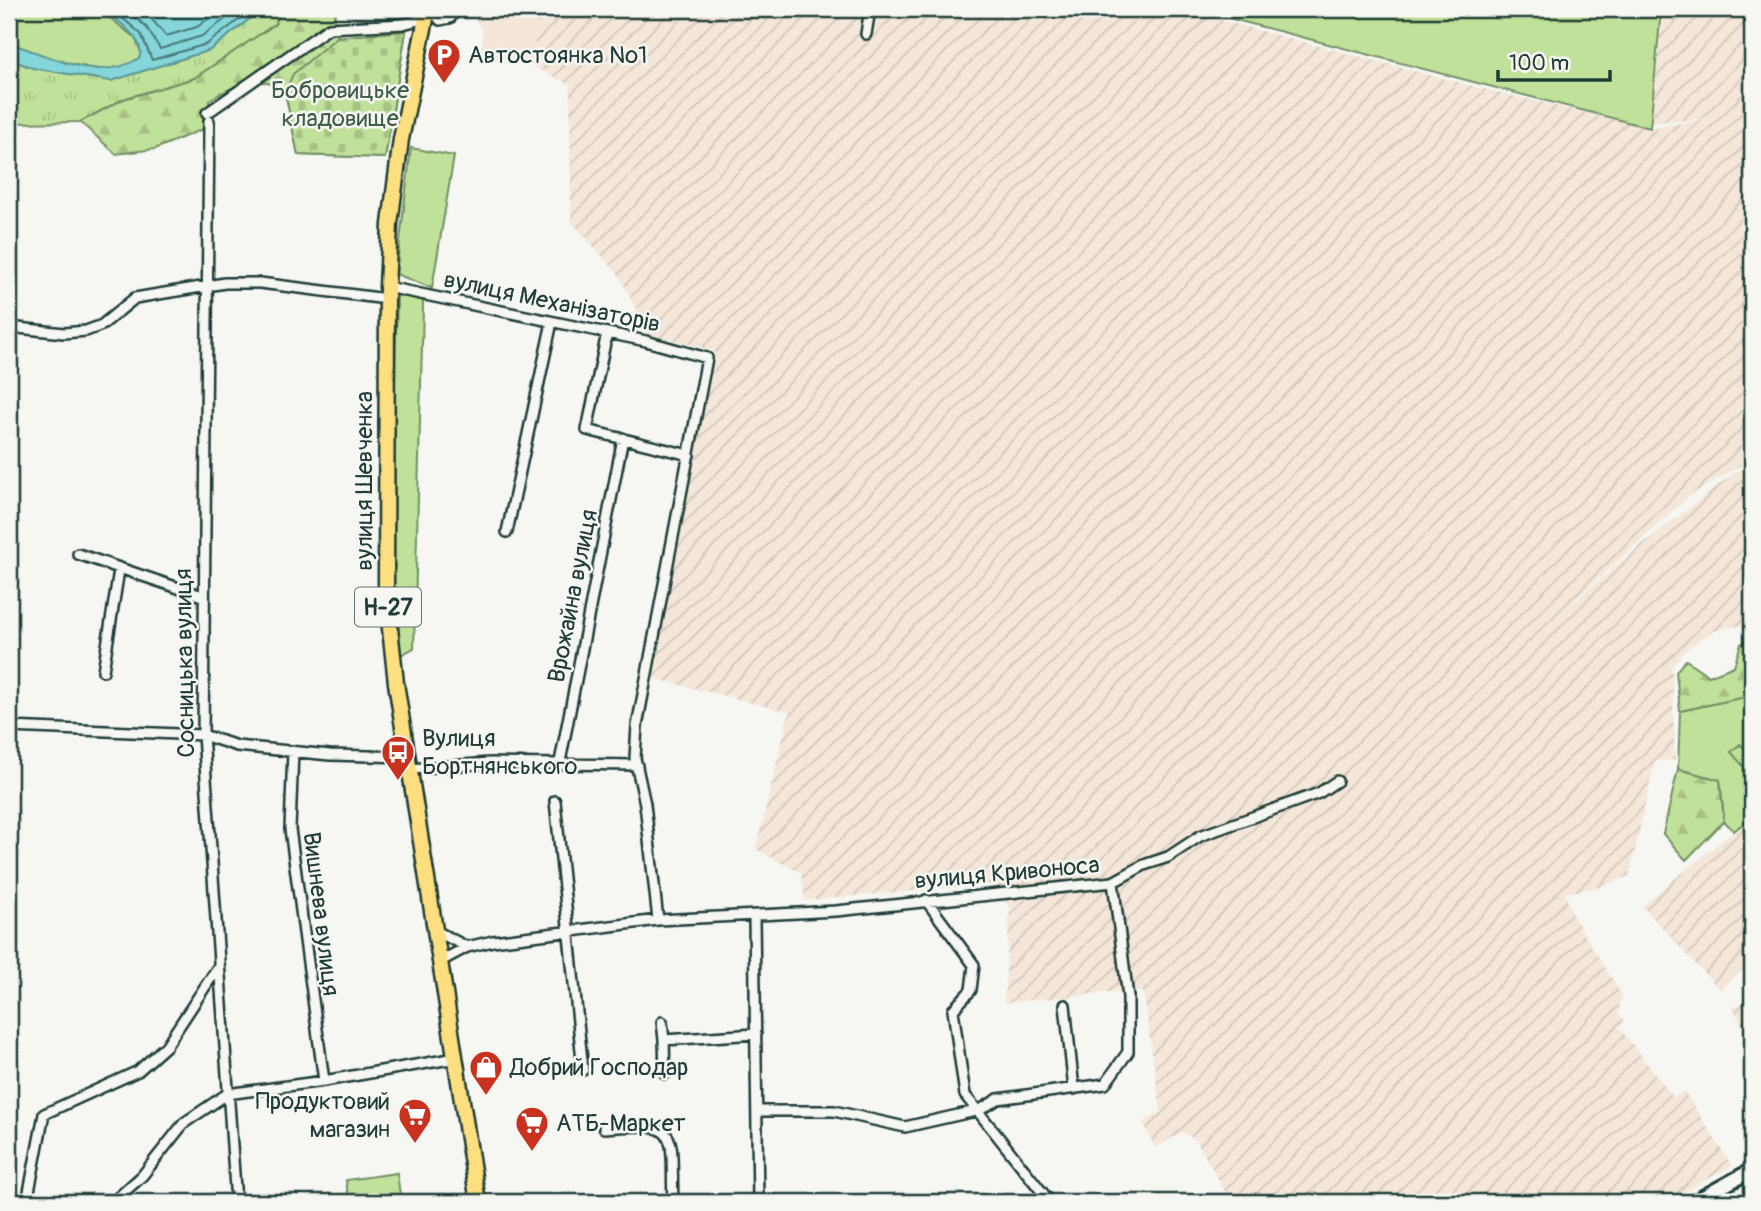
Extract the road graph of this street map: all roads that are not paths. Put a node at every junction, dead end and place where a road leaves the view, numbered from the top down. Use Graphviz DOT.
graph roads {
  1 [pos="457,9"];
  2 [pos="870,9"];
  3 [pos="428,12"];
  4 [pos="866,34"];
  5 [pos="208,285"];
  6 [pos="387,293"];
  7 [pos="552,322"];
  8 [pos="9,323"];
  9 [pos="607,333"];
  10 [pos="624,438"];
  11 [pos="689,455"];
  12 [pos="507,532"];
  13 [pos="78,554"];
  14 [pos="119,570"];
  15 [pos="202,596"];
  16 [pos="103,671"];
  17 [pos="9,727"];
  18 [pos="203,735"];
  19 [pos="293,751"];
  20 [pos="559,762"];
  21 [pos="409,763"];
  22 [pos="637,765"];
  23 [pos="1337,781"];
  24 [pos="555,801"];
  25 [pos="1113,882"];
  26 [pos="926,900"];
  27 [pos="754,917"];
  28 [pos="658,920"];
  29 [pos="436,932"];
  30 [pos="569,932"];
  31 [pos="467,947"];
  32 [pos="441,961"];
  33 [pos="218,967"];
  34 [pos="1065,1005"];
  35 [pos="662,1022"];
  36 [pos="756,1034"];
  37 [pos="664,1040"];
  38 [pos="456,1058"];
  39 [pos="583,1070"];
  40 [pos="665,1074"];
  41 [pos="324,1081"];
  42 [pos="1073,1088"];
  43 [pos="227,1094"];
  44 [pos="980,1110"];
  45 [pos="757,1111"];
  46 [pos="604,1128"];
  47 [pos="1752,1170"];
  48 [pos="27,1202"];
  49 [pos="113,1202"];
  50 [pos="236,1202"];
  51 [pos="478,1202"];
  52 [pos="673,1202"];
  53 [pos="758,1202"];
  54 [pos="1051,1202"];
  55 [pos="1694,1202"];
  1 -- 3 [label="street"];
  2 -- 4 [label="street"];
  3 -- 5 [label="street, Сосницька вулиця"];
  3 -- 6 [label="main road, вулиця Шевченка / Н-27"];
  5 -- 6 [label="street, вулиця Механізаторів"];
  5 -- 8 [label="street, вулиця Механізаторів"];
  5 -- 15 [label="street, Сосницька вулиця"];
  6 -- 7 [label="street, вулиця Механізаторів"];
  6 -- 21 [label="main road, вулиця Шевченка / Н-27"];
  7 -- 9 [label="street, вулиця Механізаторів"];
  7 -- 12 [label="street"];
  9 -- 10 [label="street"];
  9 -- 11 [label="street, вулиця Механізаторів"];
  10 -- 11 [label="street"];
  10 -- 20 [label="street, Врожайна вулиця"];
  11 -- 22 [label="street"];
  13 -- 14 [label="street"];
  14 -- 15 [label="street"];
  14 -- 16 [label="street"];
  15 -- 18 [label="street, Сосницька вулиця"];
  17 -- 18 [label="street"];
  18 -- 19 [label="street"];
  18 -- 33 [label="street, Сосницька вулиця"];
  19 -- 21 [label="street"];
  19 -- 41 [label="street, Вишнева вулиця"];
  20 -- 21 [label="street"];
  20 -- 22 [label="street"];
  21 -- 29 [label="main road, вулиця Шевченка / Н-27"];
  22 -- 28 [label="street"];
  23 -- 25 [label="street, вулиця Кривоноса"];
  24 -- 30 [label="street"];
  25 -- 26 [label="street, вулиця Кривоноса"];
  25 -- 42 [label="street"];
  26 -- 27 [label="street, вулиця Кривоноса"];
  26 -- 44 [label="street"];
  27 -- 28 [label="street, вулиця Кривоноса"];
  27 -- 36 [label="street"];
  28 -- 30 [label="street, вулиця Кривоноса"];
  29 -- 31 [label="street"];
  29 -- 32 [label="main road, вулиця Шевченка / Н-27"];
  30 -- 31 [label="street, вулиця Кривоноса"];
  30 -- 39 [label="street"];
  31 -- 32 [label="street, вулиця Кривоноса"];
  32 -- 38 [label="main road, вулиця Шевченка / Н-27"];
  33 -- 43 [label="street, Сосницька вулиця"];
  33 -- 48 [label="street"];
  34 -- 42 [label="street"];
  35 -- 37 [label="street"];
  36 -- 37 [label="street"];
  36 -- 45 [label="street"];
  37 -- 40 [label="street"];
  38 -- 41 [label="street"];
  38 -- 51 [label="main road, вулиця Шевченка / Н-27"];
  41 -- 43 [label="street"];
  42 -- 44 [label="street"];
  43 -- 49 [label="street"];
  43 -- 50 [label="street, Сосницька вулиця"];
  44 -- 45 [label="street"];
  44 -- 54 [label="street"];
  45 -- 53 [label="street"];
  46 -- 52 [label="street"];
  47 -- 55 [label="street"];
}
